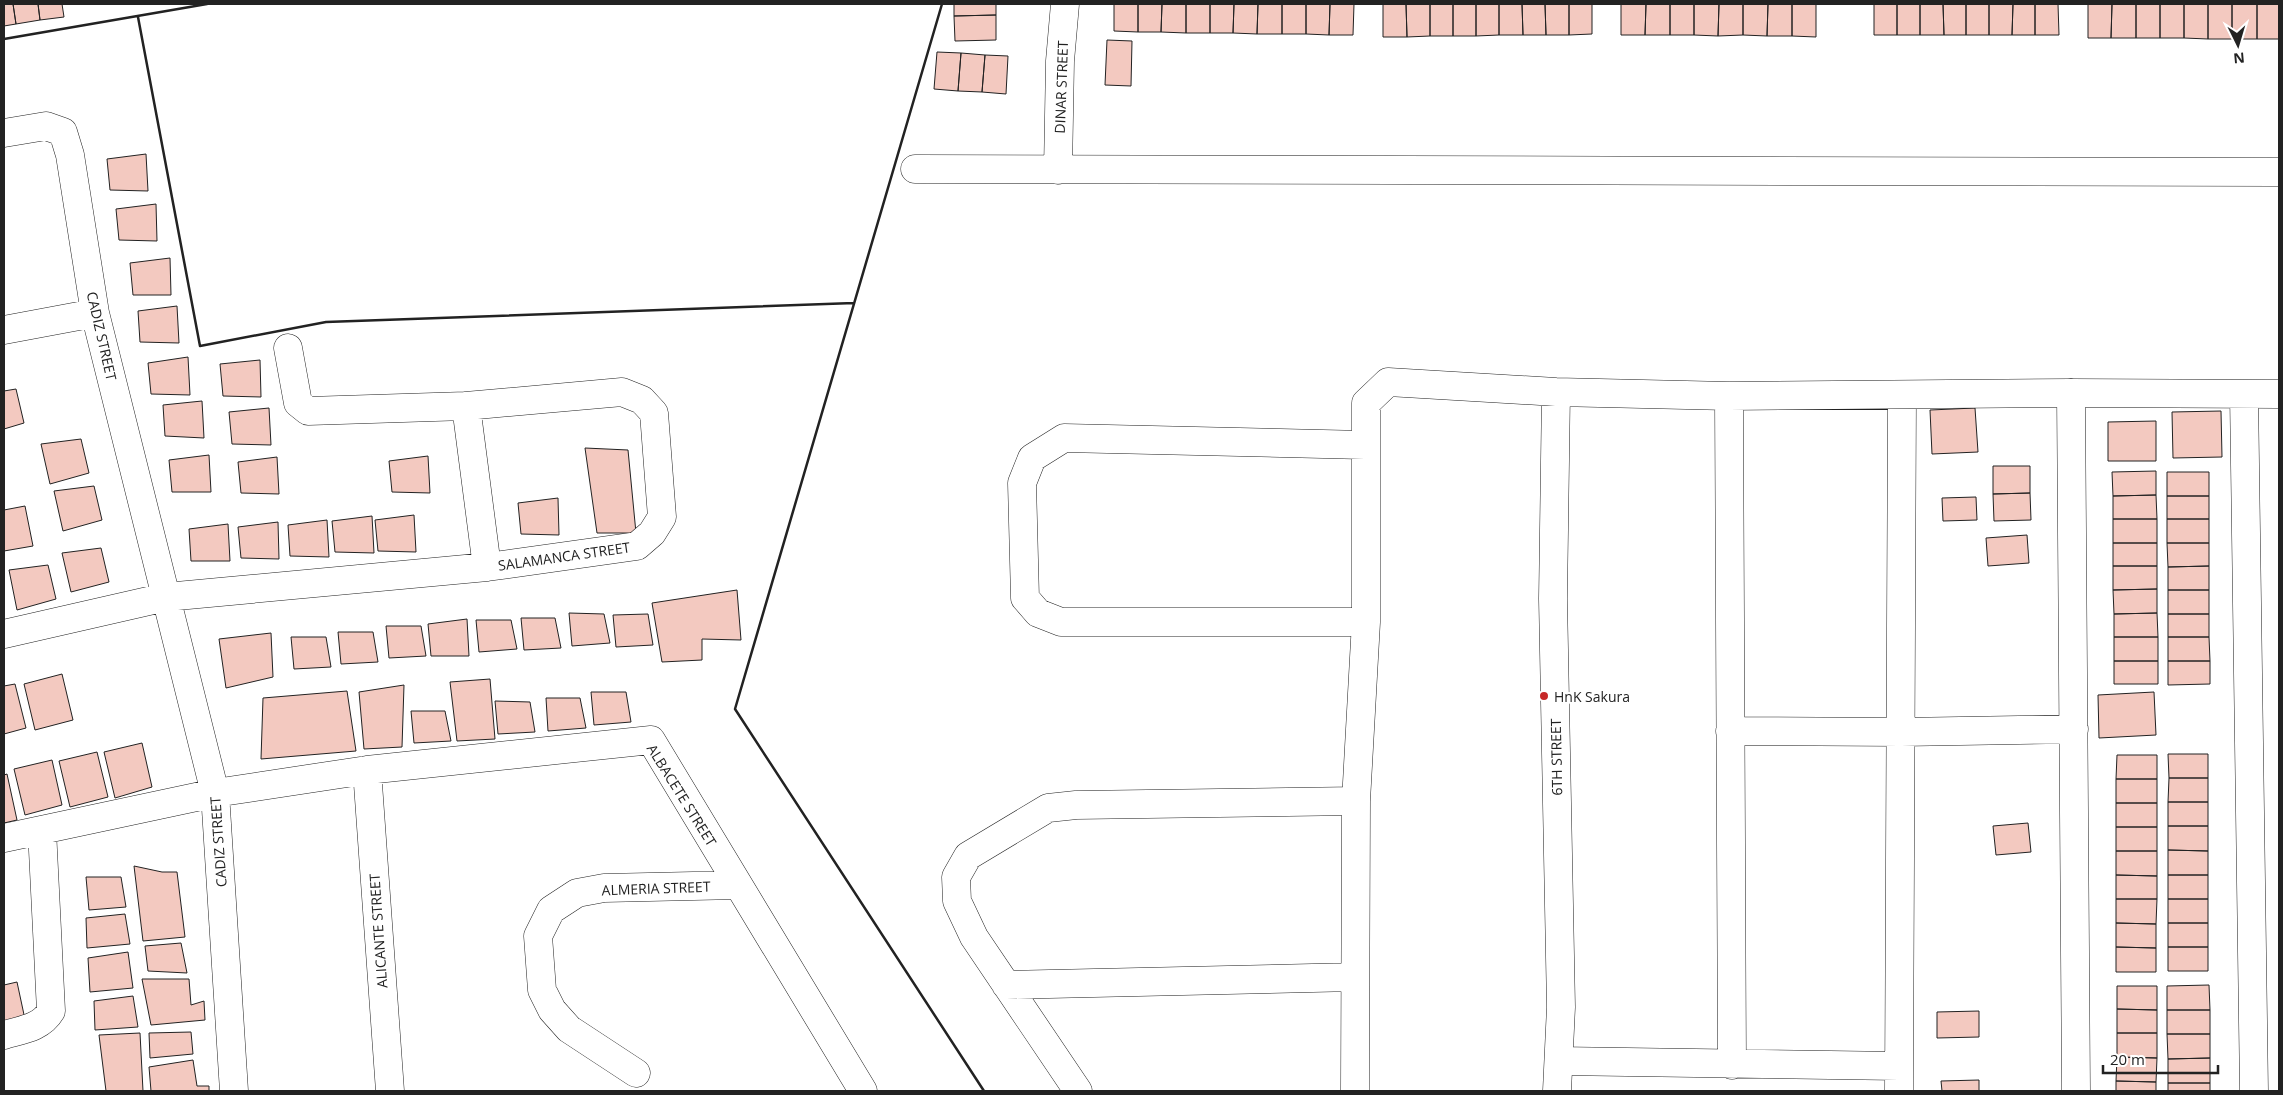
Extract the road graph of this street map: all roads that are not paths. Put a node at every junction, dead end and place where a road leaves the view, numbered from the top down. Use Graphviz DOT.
graph roads {
  1 [pos="1065,4"];
  2 [pos="4,133"];
  3 [pos="914,169"];
  4 [pos="1058,170"];
  5 [pos="2279,172"];
  6 [pos="95,313"];
  7 [pos="4,330"];
  8 [pos="288,348"];
  9 [pos="1556,392"];
  10 [pos="2071,393"];
  11 [pos="2244,394"];
  12 [pos="2279,394"];
  13 [pos="1902,395"];
  14 [pos="1729,396"];
  15 [pos="466,406"];
  16 [pos="1365,445"];
  17 [pos="487,567"];
  18 [pos="166,597"];
  19 [pos="1366,622"];
  20 [pos="4,634"];
  21 [pos="2074,729"];
  22 [pos="1730,731"];
  23 [pos="1901,732"];
  24 [pos="367,770"];
  25 [pos="215,793"];
  26 [pos="1356,801"];
  27 [pos="42,830"];
  28 [pos="4,838"];
  29 [pos="738,886"];
  30 [pos="1356,977"];
  31 [pos="1006,985"];
  32 [pos="4,1035"];
  33 [pos="1559,1061"];
  34 [pos="1732,1065"];
  35 [pos="636,1073"];
  36 [pos="1899,1078"];
  37 [pos="234,1091"];
  38 [pos="390,1091"];
  39 [pos="862,1091"];
  40 [pos="1078,1091"];
  41 [pos="1355,1091"];
  42 [pos="1557,1091"];
  43 [pos="2076,1091"];
  44 [pos="2254,1091"];
  1 -- 4 [label="street, DINAR STREET"];
  2 -- 6 [label="street, CADIZ STREET"];
  3 -- 4 [label="street"];
  4 -- 5 [label="street"];
  6 -- 7 [label="street"];
  6 -- 18 [label="street, CADIZ STREET"];
  8 -- 15 [label="street, SALAMANCA STREET"];
  9 -- 14 [label="street"];
  9 -- 16 [label="street"];
  9 -- 33 [label="street, 6TH STREET"];
  10 -- 11 [label="street"];
  10 -- 13 [label="street"];
  10 -- 21 [label="street"];
  11 -- 12 [label="street"];
  11 -- 44 [label="street"];
  13 -- 14 [label="street"];
  13 -- 23 [label="street"];
  14 -- 22 [label="street"];
  15 -- 17 [label="street"];
  15 -- 17 [label="street, SALAMANCA STREET"];
  16 -- 19 [label="street"];
  16 -- 19 [label="street"];
  17 -- 18 [label="street, SALAMANCA STREET"];
  18 -- 20 [label="street"];
  18 -- 25 [label="street, CADIZ STREET"];
  19 -- 26 [label="street"];
  21 -- 23 [label="street"];
  21 -- 43 [label="street"];
  22 -- 23 [label="street"];
  22 -- 34 [label="street"];
  23 -- 36 [label="street"];
  24 -- 25 [label="street"];
  24 -- 29 [label="street, ALBACETE STREET"];
  24 -- 38 [label="street, ALICANTE STREET"];
  25 -- 27 [label="street"];
  25 -- 37 [label="street, CADIZ STREET"];
  26 -- 30 [label="street"];
  26 -- 31 [label="street"];
  27 -- 28 [label="street"];
  27 -- 32 [label="street"];
  29 -- 35 [label="street, ALMERIA STREET"];
  29 -- 39 [label="street, ALBACETE STREET"];
  30 -- 31 [label="street"];
  30 -- 41 [label="street"];
  31 -- 40 [label="street"];
  33 -- 34 [label="street"];
  33 -- 42 [label="street, 6TH STREET"];
  34 -- 36 [label="street"];
}
